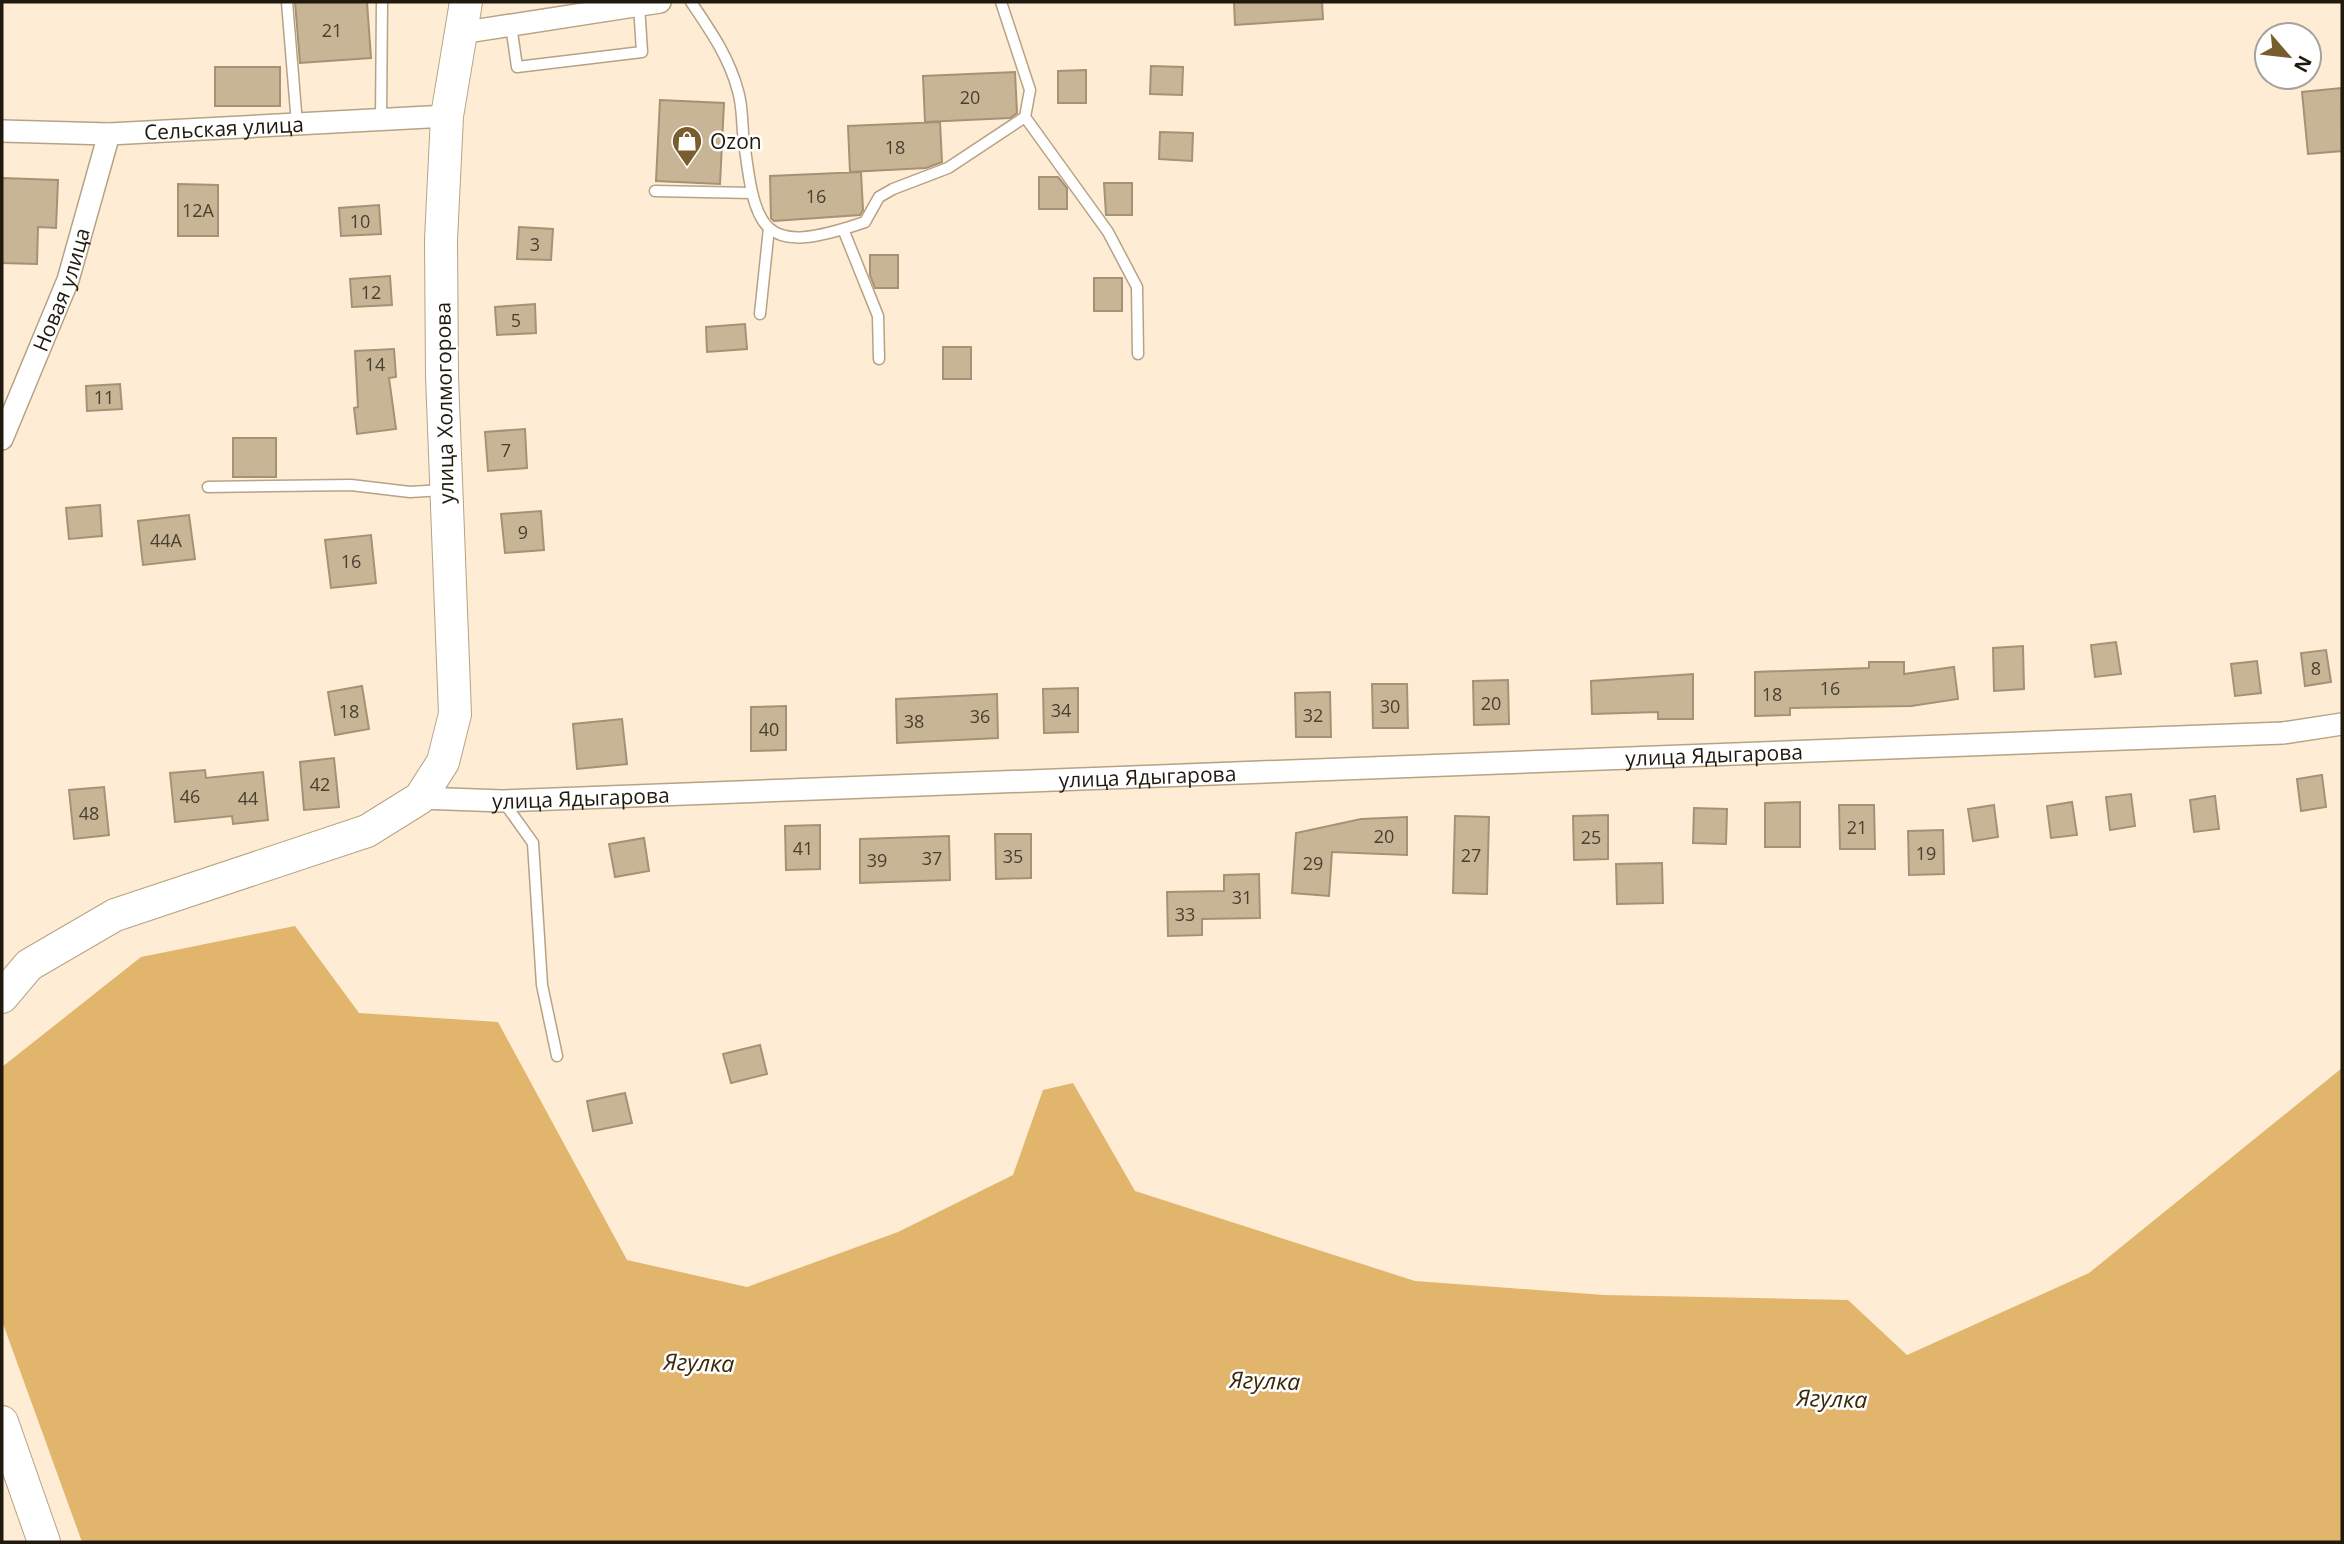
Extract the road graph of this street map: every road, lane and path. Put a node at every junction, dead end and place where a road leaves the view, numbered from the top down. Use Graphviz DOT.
graph roads {
  1 [pos="287,2"];
  2 [pos="382,2"];
  3 [pos="466,2"];
  4 [pos="691,2"];
  5 [pos="1001,2"];
  6 [pos="650,3"];
  7 [pos="511,25"];
  8 [pos="460,33"];
  9 [pos="447,116"];
  10 [pos="1025,117"];
  11 [pos="381,120"];
  12 [pos="297,124"];
  13 [pos="2,131"];
  14 [pos="109,134"];
  15 [pos="655,191"];
  16 [pos="752,193"];
  17 [pos="769,228"];
  18 [pos="843,229"];
  19 [pos="760,314"];
  20 [pos="1138,354"];
  21 [pos="879,359"];
  22 [pos="2,439"];
  23 [pos="208,487"];
  24 [pos="446,490"];
  25 [pos="2342,724"];
  26 [pos="420,798"];
  27 [pos="503,802"];
  28 [pos="2,997"];
  29 [pos="557,1056"];
  30 [pos="2,1422"];
  31 [pos="44,1542"];
  1 -- 12 [label="lane"];
  2 -- 11 [label="lane"];
  3 -- 8 [label="street, улица Холмогорова"];
  4 -- 16 [label="lane"];
  5 -- 10 [label="lane"];
  6 -- 7 [label="street"];
  6 -- 7 [label="lane"];
  7 -- 8 [label="street"];
  8 -- 9 [label="street, улица Холмогорова"];
  9 -- 11 [label="street, Сельская улица"];
  9 -- 24 [label="street, улица Холмогорова"];
  10 -- 18 [label="lane"];
  10 -- 20 [label="lane"];
  11 -- 12 [label="street, Сельская улица"];
  12 -- 14 [label="street, Сельская улица"];
  13 -- 14 [label="street, Сельская улица"];
  14 -- 22 [label="street, Новая улица"];
  15 -- 16 [label="lane"];
  16 -- 17 [label="lane"];
  17 -- 18 [label="lane"];
  17 -- 19 [label="lane"];
  18 -- 21 [label="lane"];
  23 -- 24 [label="lane"];
  24 -- 26 [label="street, улица Холмогорова"];
  25 -- 27 [label="street, улица Ядыгарова"];
  26 -- 27 [label="street, улица Ядыгарова"];
  26 -- 28 [label="street"];
  27 -- 29 [label="lane"];
  30 -- 31 [label="street"];
}
